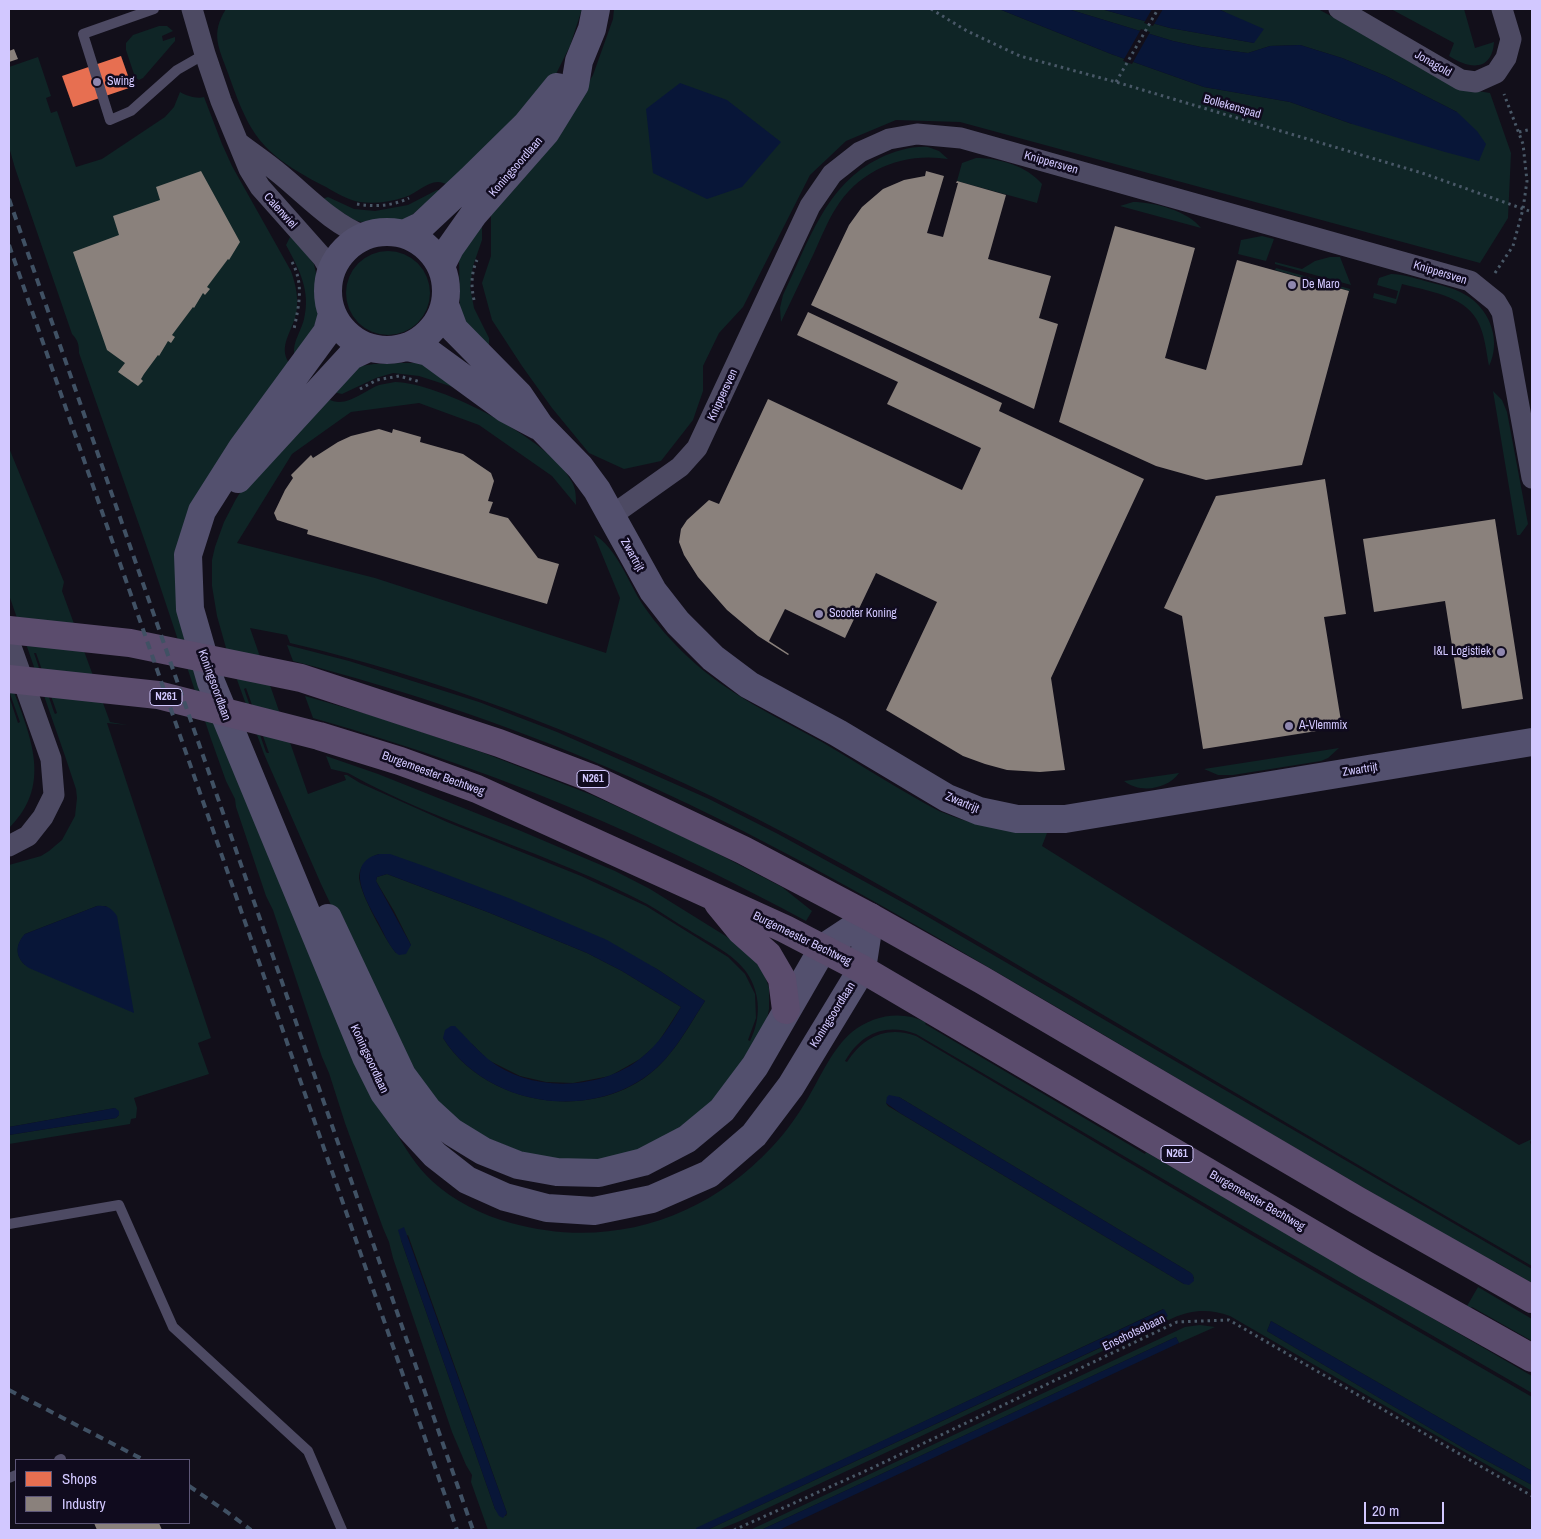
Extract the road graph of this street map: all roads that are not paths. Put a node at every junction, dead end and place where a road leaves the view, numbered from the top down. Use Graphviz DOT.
graph roads {
  1 [pos="154,9"];
  2 [pos="192,9"];
  3 [pos="596,9"];
  4 [pos="1339,9"];
  5 [pos="1502,9"];
  6 [pos="205,54"];
  7 [pos="580,61"];
  8 [pos="239,143"];
  9 [pos="404,234"];
  10 [pos="364,236"];
  11 [pos="441,266"];
  12 [pos="331,272"];
  13 [pos="445,305"];
  14 [pos="332,314"];
  15 [pos="407,347"];
  16 [pos="368,348"];
  17 [pos="540,426"];
  18 [pos="1532,478"];
  19 [pos="611,516"];
  20 [pos="9,630"];
  21 [pos="9,641"];
  22 [pos="9,679"];
  23 [pos="1532,742"];
  24 [pos="9,846"];
  25 [pos="712,896"];
  26 [pos="870,917"];
  27 [pos="823,948"];
  28 [pos="862,969"];
  29 [pos="786,1010"];
  30 [pos="9,1224"];
  31 [pos="1532,1300"];
  32 [pos="1532,1358"];
  33 [pos="342,1530"];
  1 -- 6 [label="lane"];
  2 -- 6 [label="street, Calenwiel"];
  3 -- 7 [label="street, Koningsoordlaan"];
  4 -- 5 [label="street, Jonagold"];
  6 -- 8 [label="street, Calenwiel"];
  7 -- 9 [label="street, Koningsoordlaan"];
  7 -- 11 [label="street, Koningsoordlaan"];
  8 -- 10 [label="street, Calenwiel"];
  8 -- 12 [label="street, Calenwiel"];
  9 -- 10 [label="street"];
  9 -- 11 [label="street"];
  10 -- 12 [label="street"];
  11 -- 13 [label="street"];
  12 -- 14 [label="street"];
  13 -- 15 [label="street"];
  13 -- 17 [label="street, Zwartrijt"];
  14 -- 16 [label="street"];
  14 -- 28 [label="street, Koningsoordlaan"];
  15 -- 16 [label="street"];
  15 -- 17 [label="street, Zwartrijt"];
  16 -- 29 [label="street, Koningsoordlaan"];
  17 -- 19 [label="street, Zwartrijt"];
  18 -- 19 [label="street, Knippersven"];
  19 -- 23 [label="street, Zwartrijt"];
  20 -- 26 [label="main road, N261"];
  21 -- 24 [label="street"];
  22 -- 25 [label="main road, Burgemeester Bechtweg / N261"];
  25 -- 27 [label="main road, Burgemeester Bechtweg / N261"];
  25 -- 29 [label="main road"];
  26 -- 27 [label="street, Koningsoordlaan"];
  26 -- 28 [label="street, Koningsoordlaan"];
  26 -- 31 [label="main road, N261"];
  27 -- 28 [label="main road, Burgemeester Bechtweg / N261"];
  27 -- 29 [label="street, Koningsoordlaan"];
  28 -- 32 [label="main road, Burgemeester Bechtweg / N261"];
  30 -- 33 [label="lane"];
}
